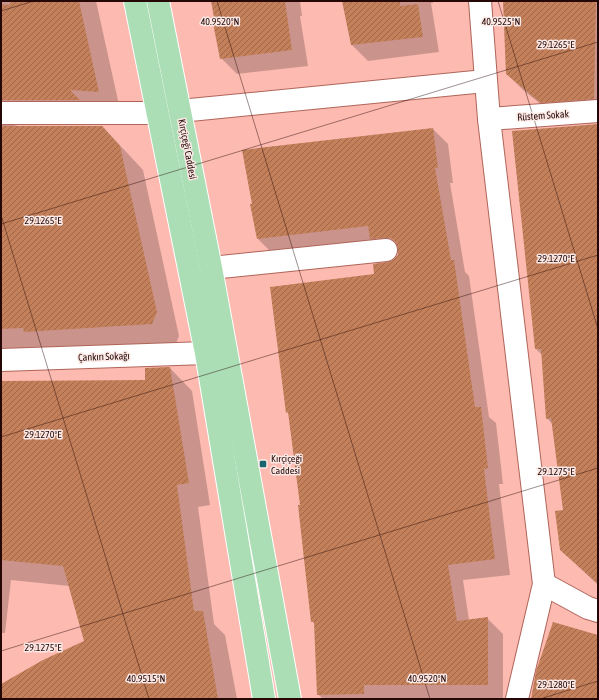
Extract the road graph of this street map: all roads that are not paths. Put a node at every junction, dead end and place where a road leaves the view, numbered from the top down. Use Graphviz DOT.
graph roads {
  1 [pos="135,1"];
  2 [pos="158,1"];
  3 [pos="480,1"];
  4 [pos="485,81"];
  5 [pos="180,111"];
  6 [pos="598,111"];
  7 [pos="1,113"];
  8 [pos="159,113"];
  9 [pos="489,118"];
  10 [pos="386,250"];
  11 [pos="211,268"];
  12 [pos="206,353"];
  13 [pos="1,360"];
  14 [pos="544,584"];
  15 [pos="598,611"];
  16 [pos="264,699"];
  17 [pos="290,699"];
  18 [pos="517,699"];
  1 -- 8 [label="main road"];
  2 -- 5 [label="main road, Kırçiçeği Caddesi"];
  3 -- 4 [label="street"];
  4 -- 5 [label="street"];
  4 -- 9 [label="street"];
  5 -- 11 [label="main road, Kırçiçeği Caddesi"];
  6 -- 9 [label="street, Rüstem Sokak"];
  7 -- 8 [label="street"];
  8 -- 12 [label="main road"];
  9 -- 14 [label="street"];
  10 -- 11 [label="street"];
  11 -- 17 [label="main road, Kırçiçeği Caddesi"];
  12 -- 13 [label="street, Çankırı Sokağı"];
  12 -- 16 [label="main road"];
  14 -- 15 [label="street"];
  14 -- 18 [label="street"];
}
